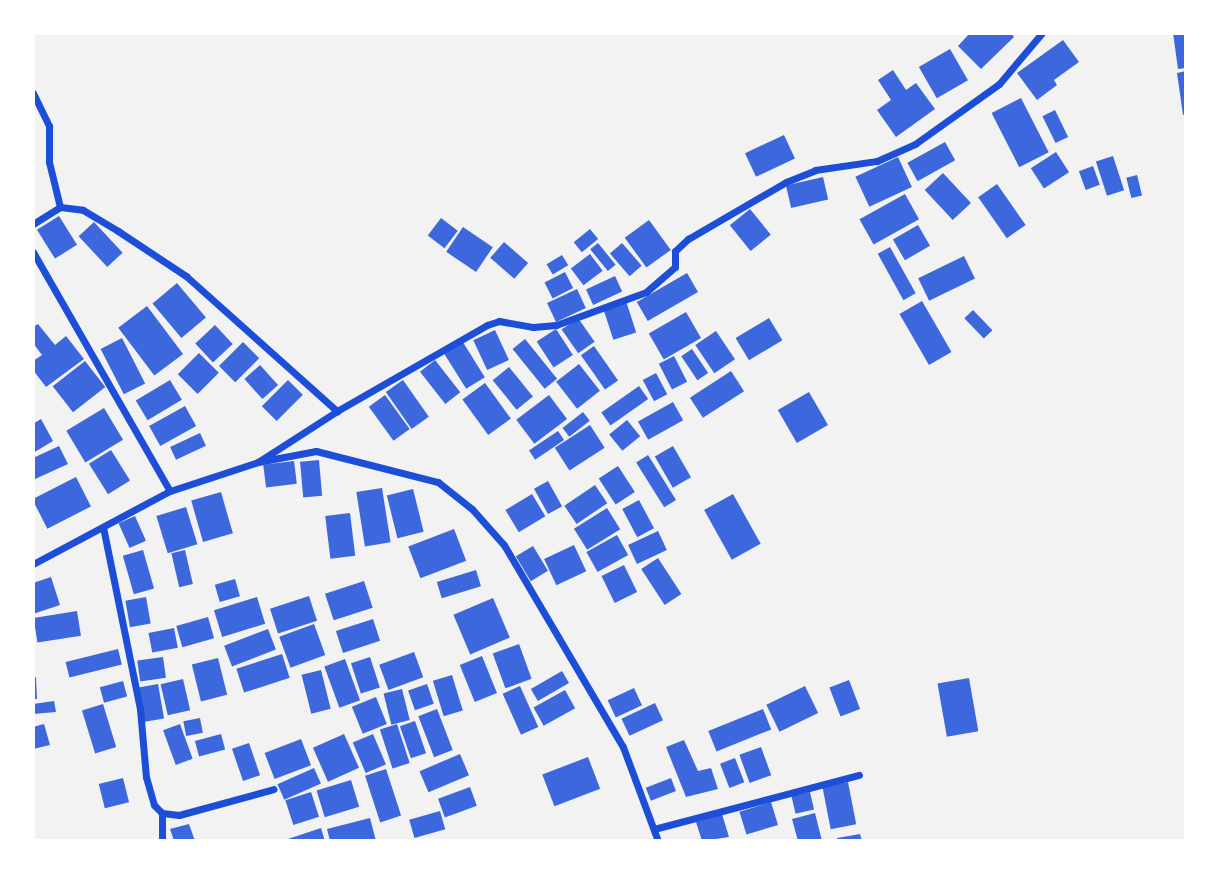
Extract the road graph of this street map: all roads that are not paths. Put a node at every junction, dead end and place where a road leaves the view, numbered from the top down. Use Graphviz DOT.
graph roads {
  1 [pos="1042,33"];
  2 [pos="33,93"];
  3 [pos="60,207"];
  4 [pos="33,224"];
  5 [pos="33,252"];
  6 [pos="337,411"];
  7 [pos="258,462"];
  8 [pos="170,491"];
  9 [pos="103,527"];
  10 [pos="33,564"];
  11 [pos="859,775"];
  12 [pos="274,789"];
  13 [pos="162,813"];
  14 [pos="654,829"];
  15 [pos="162,841"];
  16 [pos="658,841"];
  1 -- 6 [label="street"];
  2 -- 3 [label="street"];
  3 -- 4 [label="street"];
  3 -- 6 [label="street"];
  5 -- 8 [label="street"];
  6 -- 7 [label="street"];
  7 -- 8 [label="street"];
  7 -- 14 [label="street"];
  8 -- 9 [label="street"];
  9 -- 10 [label="street"];
  9 -- 13 [label="street"];
  11 -- 14 [label="street"];
  12 -- 13 [label="street"];
  13 -- 15 [label="street"];
  14 -- 16 [label="street"];
}
